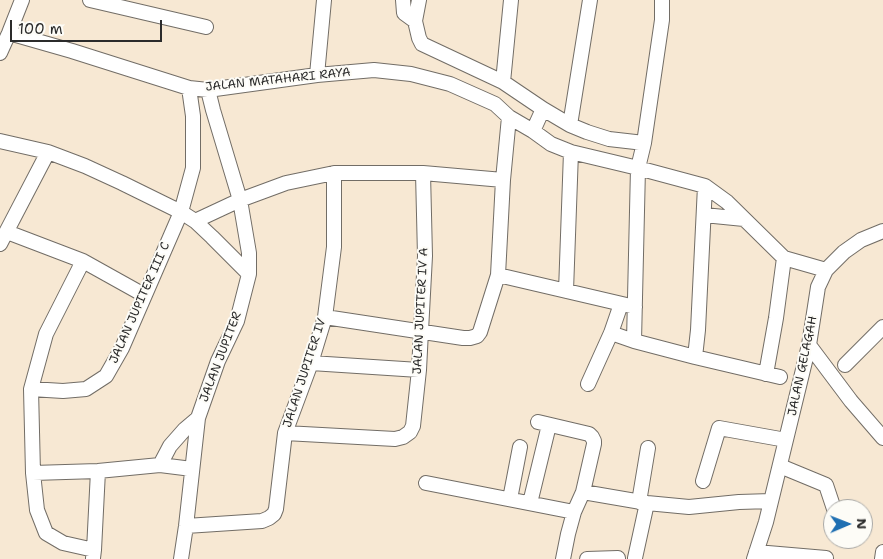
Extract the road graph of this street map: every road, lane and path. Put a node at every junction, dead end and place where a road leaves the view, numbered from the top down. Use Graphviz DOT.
graph roads {
  1 [pos="22,0"];
  2 [pos="90,0"];
  3 [pos="324,0"];
  4 [pos="403,0"];
  5 [pos="419,0"];
  6 [pos="511,0"];
  7 [pos="590,0"];
  8 [pos="662,0"];
  9 [pos="415,21"];
  10 [pos="206,27"];
  11 [pos="10,33"];
  12 [pos="0,53"];
  13 [pos="317,75"];
  14 [pos="503,82"];
  15 [pos="189,88"];
  16 [pos="208,90"];
  17 [pos="543,109"];
  18 [pos="509,117"];
  19 [pos="570,125"];
  20 [pos="533,131"];
  21 [pos="0,141"];
  22 [pos="644,143"];
  23 [pos="48,152"];
  24 [pos="571,152"];
  25 [pos="638,168"];
  26 [pos="334,173"];
  27 [pos="423,173"];
  28 [pos="504,180"];
  29 [pos="704,186"];
  30 [pos="240,200"];
  31 [pos="181,212"];
  32 [pos="704,215"];
  33 [pos="744,219"];
  34 [pos="194,221"];
  35 [pos="879,233"];
  36 [pos="3,238"];
  37 [pos="784,258"];
  38 [pos="83,261"];
  39 [pos="826,270"];
  40 [pos="249,274"];
  41 [pos="498,275"];
  42 [pos="566,291"];
  43 [pos="144,295"];
  44 [pos="621,304"];
  45 [pos="635,306"];
  46 [pos="324,317"];
  47 [pos="883,328"];
  48 [pos="421,331"];
  49 [pos="611,332"];
  50 [pos="634,341"];
  51 [pos="809,345"];
  52 [pos="695,357"];
  53 [pos="311,362"];
  54 [pos="845,365"];
  55 [pos="419,370"];
  56 [pos="588,384"];
  57 [pos="31,389"];
  58 [pos="198,418"];
  59 [pos="285,434"];
  60 [pos="883,438"];
  61 [pos="786,440"];
  62 [pos="520,447"];
  63 [pos="648,448"];
  64 [pos="160,466"];
  65 [pos="780,466"];
  66 [pos="192,469"];
  67 [pos="98,471"];
  68 [pos="33,473"];
  69 [pos="703,481"];
  70 [pos="426,483"];
  71 [pos="583,492"];
  72 [pos="510,499"];
  73 [pos="831,499"];
  74 [pos="771,501"];
  75 [pos="530,503"];
  76 [pos="643,503"];
  77 [pos="574,512"];
  78 [pos="186,526"];
  79 [pos="883,552"];
  80 [pos="94,555"];
  81 [pos="755,556"];
  82 [pos="618,558"];
  83 [pos="635,558"];
  84 [pos="826,558"];
  85 [pos="180,559"];
  86 [pos="564,559"];
  87 [pos="586,559"];
  88 [pos="882,559"];
  1 -- 11 [label="street"];
  2 -- 10 [label="street"];
  3 -- 13 [label="street"];
  4 -- 9 [label="street"];
  5 -- 9 [label="street"];
  6 -- 14 [label="street"];
  7 -- 19 [label="street"];
  8 -- 22 [label="street"];
  9 -- 14 [label="street"];
  11 -- 12 [label="street"];
  11 -- 15 [label="street, JALAN MATAHARI RAYA"];
  13 -- 16 [label="street, JALAN MATAHARI RAYA"];
  13 -- 18 [label="street, JALAN MATAHARI RAYA"];
  14 -- 17 [label="street"];
  15 -- 16 [label="street, JALAN MATAHARI RAYA"];
  15 -- 31 [label="street"];
  16 -- 30 [label="street, JALAN JUPITER"];
  17 -- 19 [label="street"];
  17 -- 20 [label="street"];
  18 -- 20 [label="street, JALAN MATAHARI RAYA"];
  18 -- 28 [label="street"];
  19 -- 22 [label="street"];
  20 -- 24 [label="street, JALAN MATAHARI RAYA"];
  21 -- 23 [label="street"];
  22 -- 25 [label="street"];
  23 -- 31 [label="street"];
  23 -- 36 [label="street"];
  24 -- 25 [label="street, JALAN MATAHARI RAYA"];
  24 -- 42 [label="street"];
  25 -- 29 [label="street, JALAN MATAHARI RAYA"];
  25 -- 45 [label="street"];
  26 -- 27 [label="street"];
  26 -- 30 [label="street"];
  26 -- 46 [label="street, JALAN JUPITER IV"];
  27 -- 28 [label="street"];
  27 -- 48 [label="street, JALAN JUPITER IV A"];
  28 -- 41 [label="street"];
  29 -- 32 [label="street"];
  29 -- 33 [label="street, JALAN MATAHARI RAYA"];
  30 -- 34 [label="street"];
  30 -- 40 [label="street, JALAN JUPITER"];
  31 -- 34 [label="street"];
  31 -- 43 [label="street, JALAN JUPITER III C"];
  32 -- 33 [label="street"];
  32 -- 52 [label="street"];
  33 -- 37 [label="street, JALAN MATAHARI RAYA"];
  34 -- 40 [label="street"];
  35 -- 39 [label="street, JALAN GELAGAH"];
  36 -- 38 [label="street"];
  37 -- 39 [label="street, JALAN MATAHARI RAYA"];
  37 -- 52 [label="street"];
  38 -- 43 [label="street"];
  38 -- 57 [label="street"];
  39 -- 51 [label="street, JALAN GELAGAH"];
  40 -- 58 [label="street, JALAN JUPITER"];
  41 -- 42 [label="street"];
  41 -- 48 [label="street"];
  42 -- 44 [label="street"];
  43 -- 57 [label="street, JALAN JUPITER III C"];
  44 -- 45 [label="street"];
  44 -- 49 [label="street"];
  45 -- 50 [label="street"];
  46 -- 48 [label="street"];
  46 -- 53 [label="street, JALAN JUPITER IV"];
  47 -- 54 [label="street"];
  48 -- 55 [label="street, JALAN JUPITER IV A"];
  49 -- 50 [label="street"];
  49 -- 56 [label="street"];
  50 -- 52 [label="street"];
  51 -- 60 [label="street"];
  51 -- 61 [label="street, JALAN GELAGAH"];
  53 -- 55 [label="street"];
  53 -- 59 [label="street, JALAN JUPITER IV"];
  55 -- 59 [label="street, JALAN JUPITER IV A"];
  57 -- 68 [label="street"];
  58 -- 64 [label="street"];
  58 -- 66 [label="street, JALAN JUPITER"];
  59 -- 78 [label="street, JALAN JUPITER IV"];
  61 -- 65 [label="street, JALAN GELAGAH"];
  61 -- 69 [label="street"];
  62 -- 72 [label="street"];
  63 -- 76 [label="street"];
  64 -- 66 [label="street"];
  64 -- 67 [label="street"];
  65 -- 73 [label="street"];
  65 -- 74 [label="street, JALAN GELAGAH"];
  66 -- 78 [label="street, JALAN JUPITER"];
  67 -- 68 [label="street"];
  67 -- 80 [label="street"];
  68 -- 80 [label="street"];
  70 -- 72 [label="street"];
  71 -- 75 [label="street"];
  71 -- 76 [label="street"];
  71 -- 77 [label="street"];
  72 -- 75 [label="street"];
  74 -- 76 [label="street"];
  74 -- 81 [label="street, JALAN GELAGAH"];
  75 -- 77 [label="street"];
  76 -- 83 [label="street"];
  77 -- 86 [label="street"];
  78 -- 85 [label="street, JALAN JUPITER"];
  79 -- 88 [label="street"];
  81 -- 84 [label="street"];
  82 -- 87 [label="street"];
}
